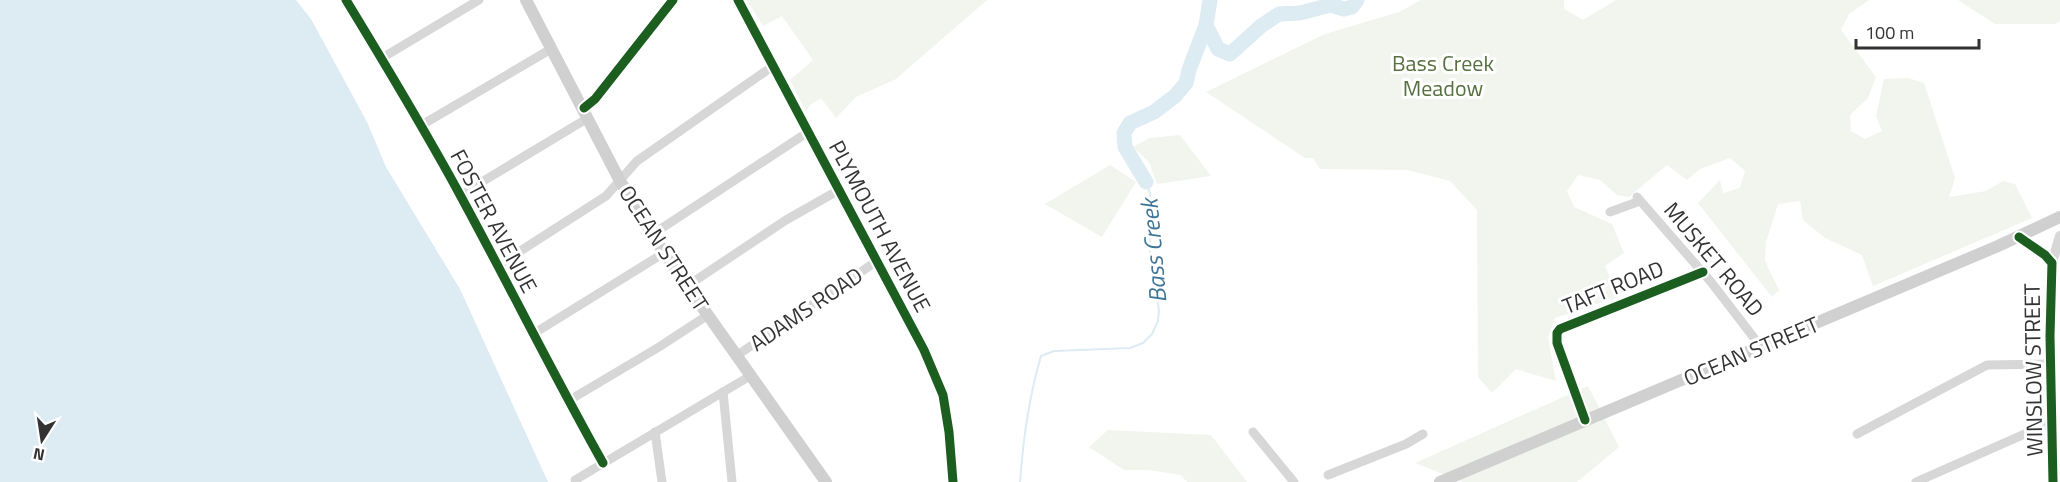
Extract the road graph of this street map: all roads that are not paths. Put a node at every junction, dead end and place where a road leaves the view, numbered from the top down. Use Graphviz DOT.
graph roads {
  1 [pos="346,0"];
  2 [pos="479,0"];
  3 [pos="526,0"];
  4 [pos="674,0"];
  5 [pos="738,0"];
  6 [pos="551,49"];
  7 [pos="381,58"];
  8 [pos="773,66"];
  9 [pos="586,113"];
  10 [pos="420,126"];
  11 [pos="808,132"];
  12 [pos="620,181"];
  13 [pos="839,190"];
  14 [pos="460,195"];
  15 [pos="1611,212"];
  16 [pos="2060,217"];
  17 [pos="652,234"];
  18 [pos="2060,236"];
  19 [pos="2019,237"];
  20 [pos="664,253"];
  21 [pos="877,261"];
  22 [pos="2052,263"];
  23 [pos="497,266"];
  24 [pos="1703,272"];
  25 [pos="687,286"];
  26 [pos="708,315"];
  27 [pos="533,334"];
  28 [pos="1761,347"];
  29 [pos="736,356"];
  30 [pos="2050,364"];
  31 [pos="750,376"];
  32 [pos="723,392"];
  33 [pos="568,401"];
  34 [pos="1585,420"];
  35 [pos="2052,422"];
  36 [pos="656,432"];
  37 [pos="1252,432"];
  38 [pos="1423,434"];
  39 [pos="1857,434"];
  40 [pos="603,463"];
  41 [pos="1328,476"];
  42 [pos="575,480"];
  43 [pos="662,482"];
  44 [pos="732,482"];
  45 [pos="826,482"];
  46 [pos="953,482"];
  47 [pos="1294,482"];
  48 [pos="1440,482"];
  49 [pos="1916,482"];
  50 [pos="2053,482"];
  1 -- 7 [label="street, FOSTER AVENUE"];
  2 -- 7 [label="street"];
  3 -- 6 [label="main road, OCEAN STREET"];
  4 -- 9 [label="street"];
  5 -- 8 [label="street, PLYMOUTH AVENUE"];
  6 -- 9 [label="main road, OCEAN STREET"];
  6 -- 10 [label="street"];
  7 -- 10 [label="street, FOSTER AVENUE"];
  8 -- 11 [label="street, PLYMOUTH AVENUE"];
  8 -- 12 [label="street"];
  9 -- 12 [label="main road, OCEAN STREET"];
  9 -- 14 [label="street"];
  10 -- 14 [label="street, FOSTER AVENUE"];
  11 -- 13 [label="street, PLYMOUTH AVENUE"];
  11 -- 17 [label="street"];
  12 -- 17 [label="main road, OCEAN STREET"];
  12 -- 23 [label="street"];
  13 -- 21 [label="street, PLYMOUTH AVENUE"];
  13 -- 25 [label="street"];
  14 -- 23 [label="street, FOSTER AVENUE"];
  15 -- 24 [label="street, MUSKET ROAD"];
  16 -- 19 [label="main road, OCEAN STREET"];
  17 -- 20 [label="main road, OCEAN STREET"];
  18 -- 22 [label="street, WINSLOW STREET"];
  19 -- 22 [label="street, WINSLOW STREET"];
  19 -- 28 [label="main road, OCEAN STREET"];
  20 -- 25 [label="main road, OCEAN STREET"];
  20 -- 27 [label="street"];
  21 -- 29 [label="street, ADAMS ROAD"];
  21 -- 46 [label="street, PLYMOUTH AVENUE"];
  22 -- 30 [label="street, WINSLOW STREET"];
  23 -- 27 [label="street, FOSTER AVENUE"];
  24 -- 28 [label="street, MUSKET ROAD"];
  24 -- 34 [label="street, TAFT ROAD"];
  25 -- 26 [label="main road, OCEAN STREET"];
  26 -- 29 [label="main road, OCEAN STREET"];
  26 -- 33 [label="street"];
  27 -- 33 [label="street, FOSTER AVENUE"];
  28 -- 34 [label="main road, OCEAN STREET"];
  29 -- 31 [label="main road, OCEAN STREET"];
  30 -- 35 [label="street, WINSLOW STREET"];
  30 -- 39 [label="street"];
  31 -- 32 [label="street"];
  31 -- 45 [label="main road, OCEAN STREET"];
  32 -- 36 [label="street"];
  32 -- 44 [label="street"];
  33 -- 40 [label="street, FOSTER AVENUE"];
  34 -- 48 [label="main road, OCEAN STREET"];
  35 -- 49 [label="street"];
  35 -- 50 [label="street, WINSLOW STREET"];
  36 -- 40 [label="street"];
  36 -- 43 [label="street"];
  37 -- 47 [label="street"];
  38 -- 41 [label="street"];
  40 -- 42 [label="street"];
}
